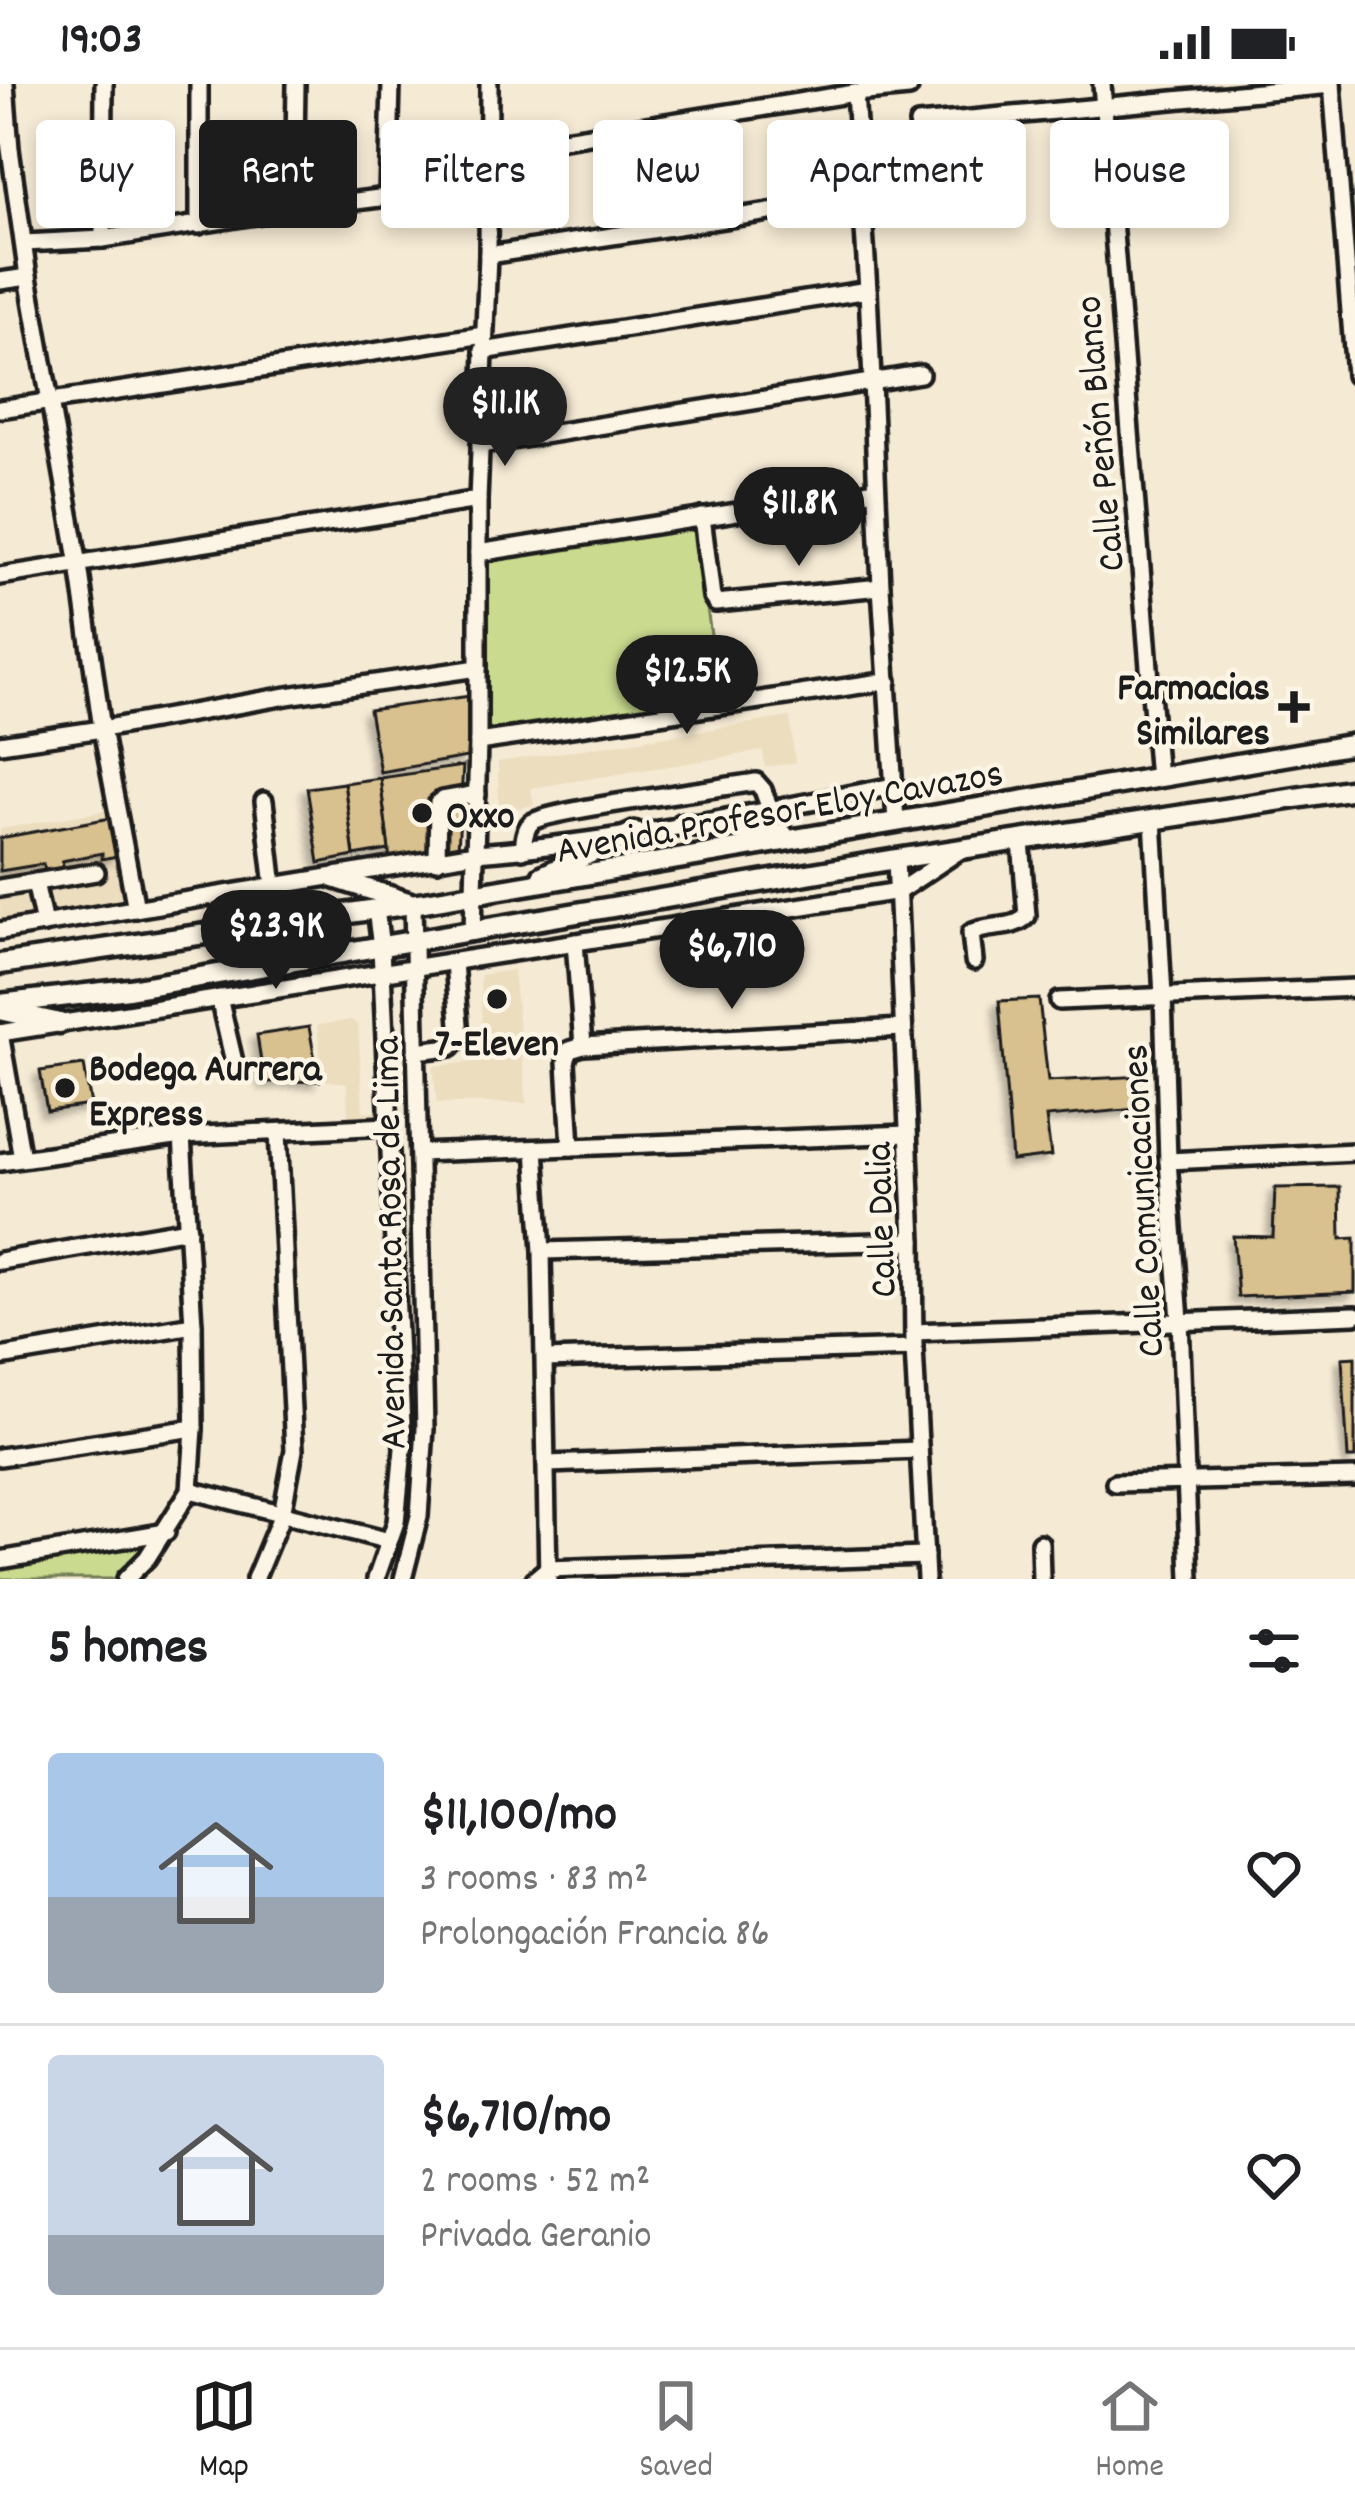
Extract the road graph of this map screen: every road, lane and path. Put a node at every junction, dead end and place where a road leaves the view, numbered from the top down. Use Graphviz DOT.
graph roads {
  1 [pos="4,84"];
  2 [pos="104,84"];
  3 [pos="199,84"];
  4 [pos="296,84"];
  5 [pos="391,84"];
  6 [pos="489,84"];
  7 [pos="1102,84"];
  8 [pos="1332,85"];
  9 [pos="908,88"];
  10 [pos="855,92"];
  11 [pos="1104,107"];
  12 [pos="199,120"];
  13 [pos="295,120"];
  14 [pos="390,120"];
  15 [pos="488,120"];
  16 [pos="857,120"];
  17 [pos="962,120"];
  18 [pos="569,138"];
  19 [pos="7,183"];
  20 [pos="767,212"];
  21 [pos="199,225"];
  22 [pos="488,228"];
  23 [pos="863,228"];
  24 [pos="103,239"];
  25 [pos="24,244"];
  26 [pos="488,255"];
  27 [pos="28,277"];
  28 [pos="0,280"];
  29 [pos="868,290"];
  30 [pos="483,344"];
  31 [pos="920,374"];
  32 [pos="1355,374"];
  33 [pos="872,381"];
  34 [pos="52,401"];
  35 [pos="0,409"];
  36 [pos="480,445"];
  37 [pos="876,490"];
  38 [pos="478,500"];
  39 [pos="702,517"];
  40 [pos="478,554"];
  41 [pos="79,565"];
  42 [pos="0,576"];
  43 [pos="881,586"];
  44 [pos="478,668"];
  45 [pos="888,681"];
  46 [pos="102,729"];
  47 [pos="478,742"];
  48 [pos="0,744"];
  49 [pos="1355,744"];
  50 [pos="1158,779"];
  51 [pos="894,786"];
  52 [pos="1355,789"];
  53 [pos="477,794"];
  54 [pos="264,801"];
  55 [pos="770,809"];
  56 [pos="1153,819"];
  57 [pos="896,822"];
  58 [pos="681,824"];
  59 [pos="635,832"];
  60 [pos="799,837"];
  61 [pos="1022,841"];
  62 [pos="523,850"];
  63 [pos="959,851"];
  64 [pos="476,854"];
  65 [pos="896,860"];
  66 [pos="437,861"];
  67 [pos="96,872"];
  68 [pos="334,878"];
  69 [pos="35,882"];
  70 [pos="526,885"];
  71 [pos="274,887"];
  72 [pos="0,888"];
  73 [pos="898,891"];
  74 [pos="474,894"];
  75 [pos="413,903"];
  76 [pos="136,909"];
  77 [pos="376,910"];
  78 [pos="44,924"];
  79 [pos="0,931"];
  80 [pos="473,932"];
  81 [pos="414,942"];
  82 [pos="575,942"];
  83 [pos="381,947"];
  84 [pos="974,961"];
  85 [pos="454,962"];
  86 [pos="0,964"];
  87 [pos="416,968"];
  88 [pos="381,974"];
  89 [pos="1355,988"];
  90 [pos="1163,995"];
  91 [pos="219,998"];
  92 [pos="1059,1000"];
  93 [pos="0,1007"];
  94 [pos="60,1023"];
  95 [pos="902,1028"];
  96 [pos="0,1033"];
  97 [pos="584,1046"];
  98 [pos="416,1051"];
  99 [pos="235,1066"];
  100 [pos="388,1126"];
  101 [pos="278,1132"];
  102 [pos="908,1134"];
  103 [pos="182,1136"];
  104 [pos="571,1147"];
  105 [pos="535,1149"];
  106 [pos="1355,1152"];
  107 [pos="419,1153"];
  108 [pos="22,1158"];
  109 [pos="1168,1161"];
  110 [pos="0,1162"];
  111 [pos="188,1229"];
  112 [pos="913,1241"];
  113 [pos="542,1252"];
  114 [pos="0,1261"];
  115 [pos="1355,1315"];
  116 [pos="1180,1320"];
  117 [pos="193,1325"];
  118 [pos="914,1340"];
  119 [pos="0,1357"];
  120 [pos="545,1359"];
  121 [pos="194,1427"];
  122 [pos="919,1450"];
  123 [pos="0,1457"];
  124 [pos="548,1464"];
  125 [pos="1355,1477"];
  126 [pos="1186,1481"];
  127 [pos="1115,1483"];
  128 [pos="190,1490"];
  129 [pos="282,1514"];
  130 [pos="166,1532"];
  131 [pos="389,1541"];
  132 [pos="1040,1543"];
  133 [pos="925,1556"];
  134 [pos="0,1560"];
  135 [pos="543,1576"];
  136 [pos="126,1579"];
  137 [pos="255,1579"];
  138 [pos="376,1579"];
  139 [pos="403,1579"];
  140 [pos="926,1579"];
  141 [pos="1041,1579"];
  142 [pos="1190,1579"];
  1 -- 19 [label="street"];
  2 -- 24 [label="street"];
  3 -- 12 [label="street"];
  4 -- 13 [label="street"];
  5 -- 14 [label="street"];
  6 -- 15 [label="street"];
  7 -- 11 [label="street, Calle Peñón Blanco"];
  8 -- 11 [label="street"];
  8 -- 32 [label="street"];
  9 -- 10 [label="street"];
  10 -- 16 [label="street"];
  10 -- 18 [label="street"];
  11 -- 17 [label="street"];
  11 -- 50 [label="street, Calle Peñón Blanco"];
  19 -- 25 [label="street"];
  20 -- 26 [label="street"];
  21 -- 24 [label="street"];
  22 -- 26 [label="street"];
  23 -- 29 [label="street"];
  24 -- 25 [label="street"];
  25 -- 27 [label="street"];
  26 -- 30 [label="street"];
  27 -- 28 [label="street"];
  27 -- 34 [label="street"];
  29 -- 30 [label="street"];
  29 -- 33 [label="street"];
  30 -- 34 [label="street"];
  30 -- 36 [label="street"];
  31 -- 33 [label="street"];
  33 -- 36 [label="street"];
  33 -- 37 [label="street"];
  34 -- 35 [label="street"];
  34 -- 41 [label="street"];
  36 -- 38 [label="street"];
  37 -- 39 [label="street"];
  37 -- 43 [label="street"];
  38 -- 40 [label="street"];
  38 -- 41 [label="street"];
  39 -- 40 [label="street"];
  39 -- 43 [label="street"];
  40 -- 44 [label="street"];
  41 -- 42 [label="street"];
  41 -- 46 [label="street"];
  43 -- 45 [label="street"];
  44 -- 46 [label="street"];
  44 -- 47 [label="street"];
  45 -- 47 [label="street"];
  45 -- 51 [label="street"];
  46 -- 48 [label="street"];
  46 -- 76 [label="street"];
  47 -- 53 [label="street"];
  49 -- 50 [label="main road, Avenida Profesor Eloy Cavazos"];
  50 -- 57 [label="main road, Avenida Profesor Eloy Cavazos"];
  51 -- 55 [label="street"];
  51 -- 57 [label="street"];
  52 -- 56 [label="main road, Avenida Profesor Eloy Cavazos"];
  53 -- 64 [label="street"];
  53 -- 66 [label="street"];
  54 -- 71 [label="street"];
  55 -- 58 [label="street"];
  55 -- 62 [label="street"];
  56 -- 61 [label="main road, Avenida Profesor Eloy Cavazos"];
  56 -- 90 [label="street, Calle Comunicaciones"];
  57 -- 60 [label="main road, Avenida Profesor Eloy Cavazos"];
  58 -- 59 [label="street"];
  58 -- 60 [label="main road"];
  59 -- 62 [label="street"];
  59 -- 70 [label="main road"];
  60 -- 70 [label="main road, Avenida Profesor Eloy Cavazos"];
  61 -- 63 [label="main road, Avenida Profesor Eloy Cavazos"];
  61 -- 84 [label="street"];
  62 -- 64 [label="street"];
  63 -- 65 [label="main road, Avenida Profesor Eloy Cavazos"];
  63 -- 73 [label="street"];
  64 -- 66 [label="street"];
  64 -- 74 [label="street"];
  65 -- 73 [label="street, Calle Dalia"];
  65 -- 80 [label="main road, Avenida Profesor Eloy Cavazos"];
  66 -- 68 [label="street"];
  67 -- 69 [label="street"];
  68 -- 71 [label="street"];
  68 -- 75 [label="main road"];
  69 -- 72 [label="street"];
  69 -- 78 [label="street"];
  70 -- 74 [label="main road, Avenida Profesor Eloy Cavazos"];
  71 -- 76 [label="street"];
  73 -- 82 [label="street"];
  73 -- 95 [label="street, Calle Dalia"];
  74 -- 75 [label="main road, Avenida Profesor Eloy Cavazos"];
  74 -- 80 [label="street"];
  75 -- 77 [label="main road, Avenida Profesor Eloy Cavazos"];
  75 -- 81 [label="street, Avenida Santa Rosa de Lima"];
  76 -- 78 [label="street"];
  77 -- 83 [label="street, Avenida Santa Rosa de Lima"];
  77 -- 86 [label="main road, Avenida Profesor Eloy Cavazos"];
  78 -- 79 [label="street"];
  80 -- 81 [label="main road, Avenida Profesor Eloy Cavazos"];
  81 -- 83 [label="main road, Avenida Profesor Eloy Cavazos"];
  81 -- 87 [label="street, Avenida Santa Rosa de Lima"];
  82 -- 85 [label="street"];
  82 -- 97 [label="street"];
  83 -- 88 [label="street, Avenida Santa Rosa de Lima"];
  83 -- 93 [label="main road, Avenida Profesor Eloy Cavazos"];
  85 -- 87 [label="street"];
  85 -- 98 [label="street"];
  87 -- 88 [label="street"];
  87 -- 98 [label="street, Avenida Santa Rosa de Lima"];
  88 -- 91 [label="street"];
  88 -- 100 [label="street, Avenida Santa Rosa de Lima"];
  89 -- 90 [label="street"];
  90 -- 92 [label="street"];
  90 -- 109 [label="street, Calle Comunicaciones"];
  91 -- 94 [label="street"];
  91 -- 99 [label="street"];
  93 -- 94 [label="main road"];
  94 -- 96 [label="street"];
  95 -- 97 [label="street"];
  95 -- 102 [label="street, Calle Dalia"];
  96 -- 108 [label="street"];
  97 -- 104 [label="street"];
  98 -- 107 [label="street, Avenida Santa Rosa de Lima"];
  100 -- 101 [label="street"];
  100 -- 131 [label="street, Avenida Santa Rosa de Lima"];
  101 -- 103 [label="street"];
  101 -- 129 [label="street"];
  102 -- 104 [label="street"];
  102 -- 112 [label="street, Calle Dalia"];
  103 -- 108 [label="street"];
  103 -- 111 [label="street"];
  104 -- 105 [label="street"];
  105 -- 107 [label="street"];
  105 -- 113 [label="street"];
  106 -- 109 [label="street"];
  107 -- 139 [label="street, Avenida Santa Rosa de Lima"];
  108 -- 110 [label="street"];
  109 -- 116 [label="street, Calle Comunicaciones"];
  111 -- 114 [label="street"];
  111 -- 117 [label="street"];
  112 -- 113 [label="street"];
  112 -- 118 [label="street, Calle Dalia"];
  113 -- 120 [label="street"];
  115 -- 116 [label="street"];
  116 -- 118 [label="street"];
  116 -- 126 [label="street, Calle Comunicaciones"];
  117 -- 119 [label="street"];
  117 -- 121 [label="street"];
  118 -- 120 [label="street"];
  118 -- 122 [label="street, Calle Dalia"];
  120 -- 124 [label="street"];
  121 -- 123 [label="street"];
  121 -- 128 [label="street"];
  122 -- 124 [label="street"];
  122 -- 133 [label="street, Calle Dalia"];
  124 -- 135 [label="street"];
  125 -- 126 [label="street"];
  126 -- 127 [label="street"];
  126 -- 142 [label="street, Calle Comunicaciones"];
  128 -- 129 [label="street"];
  128 -- 130 [label="street"];
  129 -- 131 [label="street"];
  129 -- 137 [label="street"];
  130 -- 134 [label="street"];
  130 -- 136 [label="street"];
  131 -- 138 [label="street, Avenida Santa Rosa de Lima"];
  132 -- 141 [label="street"];
  133 -- 135 [label="street"];
  133 -- 140 [label="street, Calle Dalia"];
}
